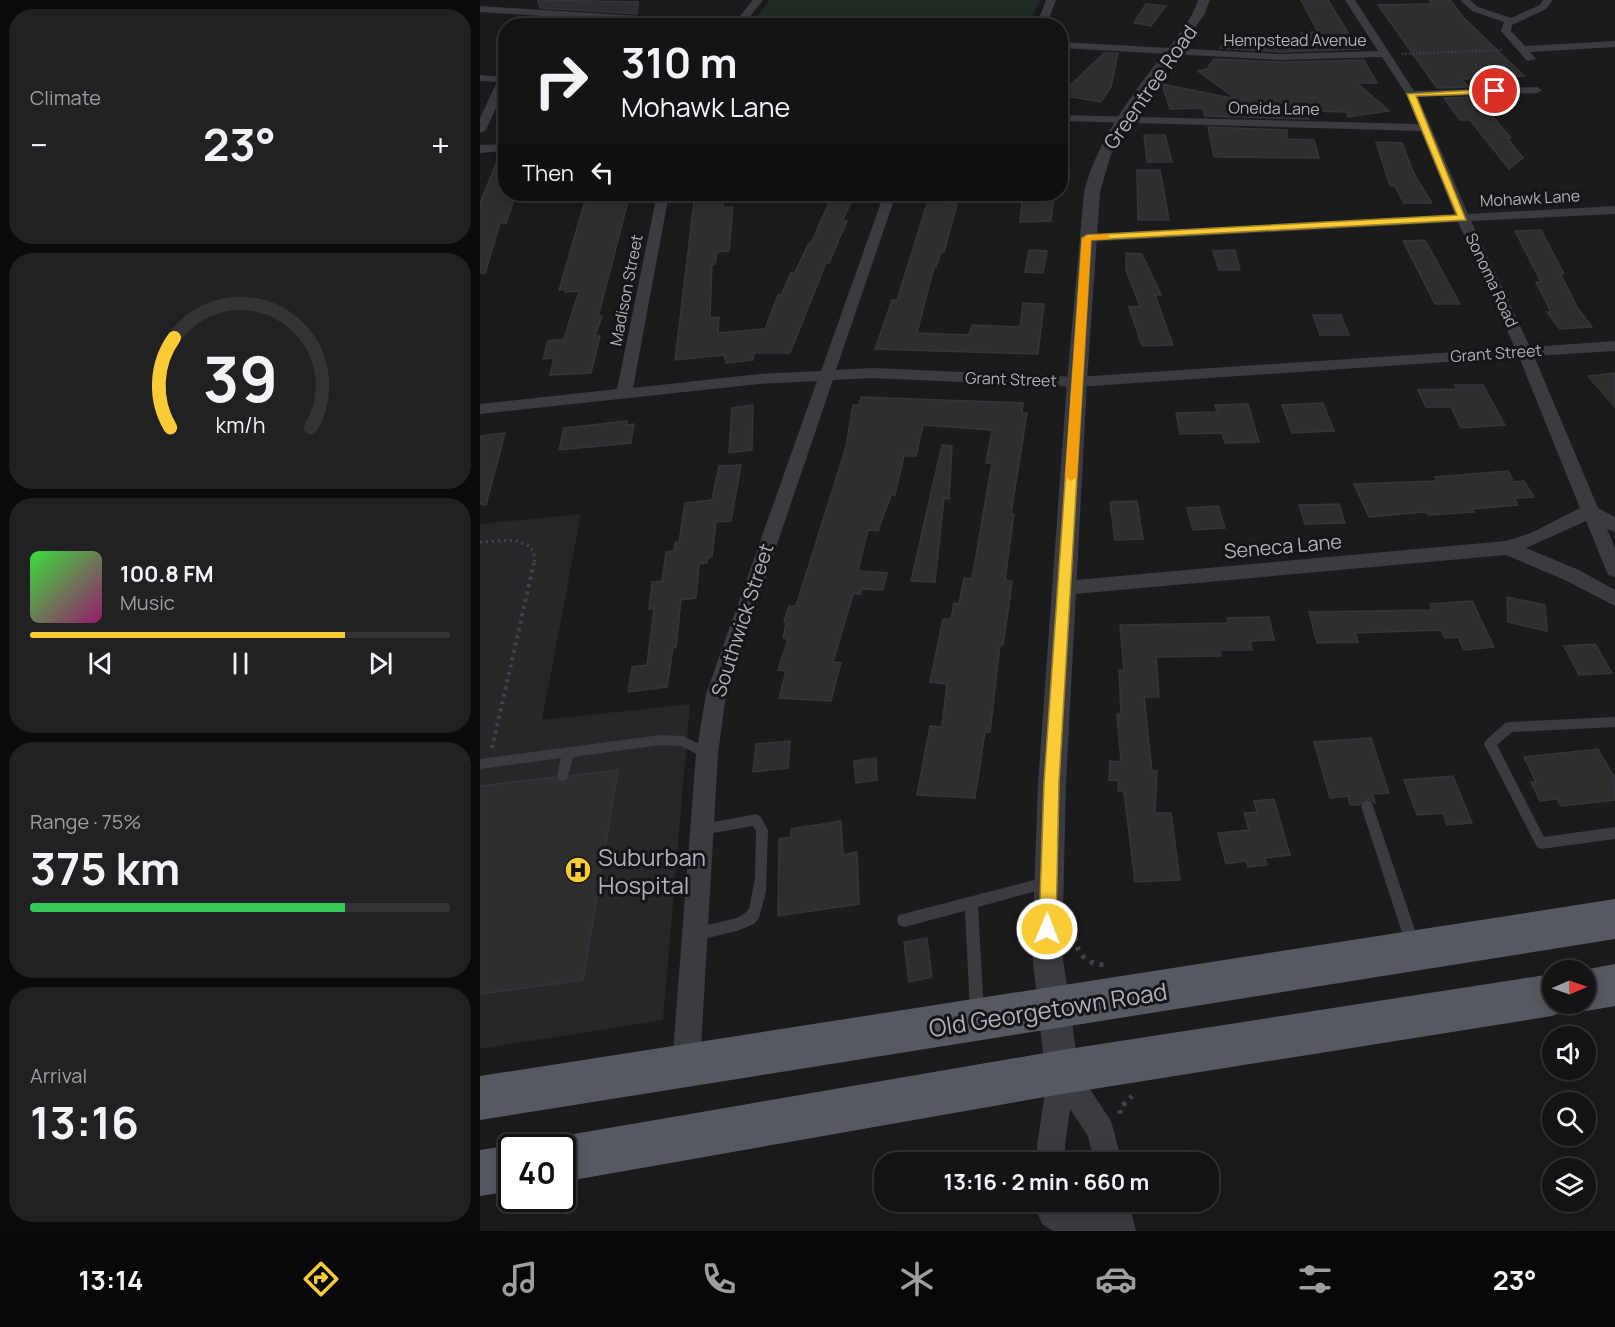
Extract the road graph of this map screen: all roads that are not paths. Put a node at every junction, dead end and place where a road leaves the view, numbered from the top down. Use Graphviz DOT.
graph roads {
  1 [pos="500,0"];
  2 [pos="758,0"];
  3 [pos="1052,0"];
  4 [pos="1204,0"];
  5 [pos="1350,0"];
  6 [pos="1465,0"];
  7 [pos="1548,0"];
  8 [pos="480,8"];
  9 [pos="632,18"];
  10 [pos="744,18"];
  11 [pos="1044,18"];
  12 [pos="1510,21"];
  13 [pos="1615,44"];
  14 [pos="1068,46"];
  15 [pos="1521,49"];
  16 [pos="1172,52"];
  17 [pos="1385,54"];
  18 [pos="1531,59"];
  19 [pos="480,78"];
  20 [pos="498,80"];
  21 [pos="1537,90"];
  22 [pos="498,92"];
  23 [pos="1411,94"];
  24 [pos="1068,118"];
  25 [pos="1121,121"];
  26 [pos="1426,128"];
  27 [pos="480,130"];
  28 [pos="498,148"];
  29 [pos="480,149"];
  30 [pos="662,201"];
  31 [pos="888,201"];
  32 [pos="1615,210"];
  33 [pos="1463,218"];
  34 [pos="1087,238"];
  35 [pos="1615,346"];
  36 [pos="1524,351"];
  37 [pos="826,376"];
  38 [pos="1077,382"];
  39 [pos="624,393"];
  40 [pos="480,409"];
  41 [pos="1589,511"];
  42 [pos="1615,525"];
  43 [pos="1507,548"];
  44 [pos="1615,570"];
  45 [pos="1064,588"];
  46 [pos="1615,600"];
  47 [pos="1615,722"];
  48 [pos="568,752"];
  49 [pos="707,754"];
  50 [pos="484,763"];
  51 [pos="563,776"];
  52 [pos="1367,807"];
  53 [pos="702,829"];
  54 [pos="1615,833"];
  55 [pos="1048,882"];
  56 [pos="971,902"];
  57 [pos="904,920"];
  58 [pos="1615,920"];
  59 [pos="695,934"];
  60 [pos="1415,951"];
  61 [pos="1615,985"];
  62 [pos="1596,988"];
  63 [pos="1542,997"];
  64 [pos="1054,1009"];
  65 [pos="977,1020"];
  66 [pos="686,1065"];
  67 [pos="1062,1072"];
  68 [pos="480,1098"];
  69 [pos="1051,1152"];
  70 [pos="1106,1152"];
  71 [pos="576,1157"];
  72 [pos="498,1170"];
  73 [pos="480,1173"];
  74 [pos="1117,1212"];
  75 [pos="1053,1216"];
  1 -- 8 [label="street"];
  2 -- 10 [label="street"];
  3 -- 11 [label="street"];
  4 -- 16 [label="street, Greentree Road"];
  5 -- 17 [label="street, Sonoma Road"];
  6 -- 12 [label="street"];
  7 -- 12 [label="street"];
  8 -- 9 [label="street"];
  12 -- 15 [label="street"];
  13 -- 15 [label="street"];
  14 -- 16 [label="street, Hempstead Avenue"];
  15 -- 18 [label="street"];
  16 -- 17 [label="street, Hempstead Avenue"];
  16 -- 25 [label="street, Greentree Road"];
  17 -- 23 [label="street, Sonoma Road"];
  19 -- 20 [label="street"];
  21 -- 23 [label="street"];
  22 -- 27 [label="street"];
  23 -- 26 [label="street, Sonoma Road"];
  24 -- 25 [label="street, Oneida Lane"];
  25 -- 26 [label="street, Oneida Lane"];
  25 -- 34 [label="street, Greentree Road"];
  26 -- 33 [label="street, Sonoma Road"];
  28 -- 29 [label="street"];
  30 -- 39 [label="street, Madison Street"];
  31 -- 37 [label="street, Southwick Street"];
  32 -- 33 [label="street, Mohawk Lane"];
  33 -- 34 [label="street, Mohawk Lane"];
  33 -- 36 [label="street, Sonoma Road"];
  34 -- 38 [label="street, Greentree Road"];
  35 -- 36 [label="street, Grant Street"];
  36 -- 38 [label="street, Grant Street"];
  36 -- 41 [label="street, Sonoma Road"];
  37 -- 38 [label="street, Grant Street"];
  37 -- 39 [label="street, Grant Street"];
  37 -- 49 [label="street, Southwick Street"];
  38 -- 45 [label="street, Greentree Road"];
  39 -- 40 [label="street, Grant Street"];
  41 -- 42 [label="street"];
  41 -- 43 [label="street, Seneca Lane"];
  41 -- 44 [label="street, Sonoma Road"];
  43 -- 45 [label="street, Seneca Lane"];
  43 -- 46 [label="street, Seneca Lane"];
  45 -- 55 [label="street, Greentree Road"];
  47 -- 54 [label="lane"];
  48 -- 49 [label="lane"];
  48 -- 50 [label="lane"];
  48 -- 51 [label="lane"];
  49 -- 53 [label="street, Southwick Street"];
  52 -- 60 [label="lane"];
  53 -- 59 [label="street, Southwick Street"];
  53 -- 59 [label="lane"];
  55 -- 56 [label="lane"];
  55 -- 64 [label="street, Greentree Road"];
  56 -- 57 [label="lane"];
  56 -- 65 [label="lane"];
  58 -- 60 [label="main road, Old Georgetown Road"];
  59 -- 66 [label="street, Southwick Street"];
  60 -- 64 [label="main road, Old Georgetown Road"];
  61 -- 62 [label="main road"];
  63 -- 67 [label="main road"];
  64 -- 65 [label="main road, Old Georgetown Road"];
  64 -- 67 [label="street, Greentree Road"];
  65 -- 66 [label="main road, Old Georgetown Road"];
  66 -- 68 [label="main road, Old Georgetown Road"];
  67 -- 69 [label="street"];
  67 -- 70 [label="street"];
  67 -- 71 [label="main road"];
  72 -- 73 [label="main road"];
  74 -- 75 [label="street"];
}
